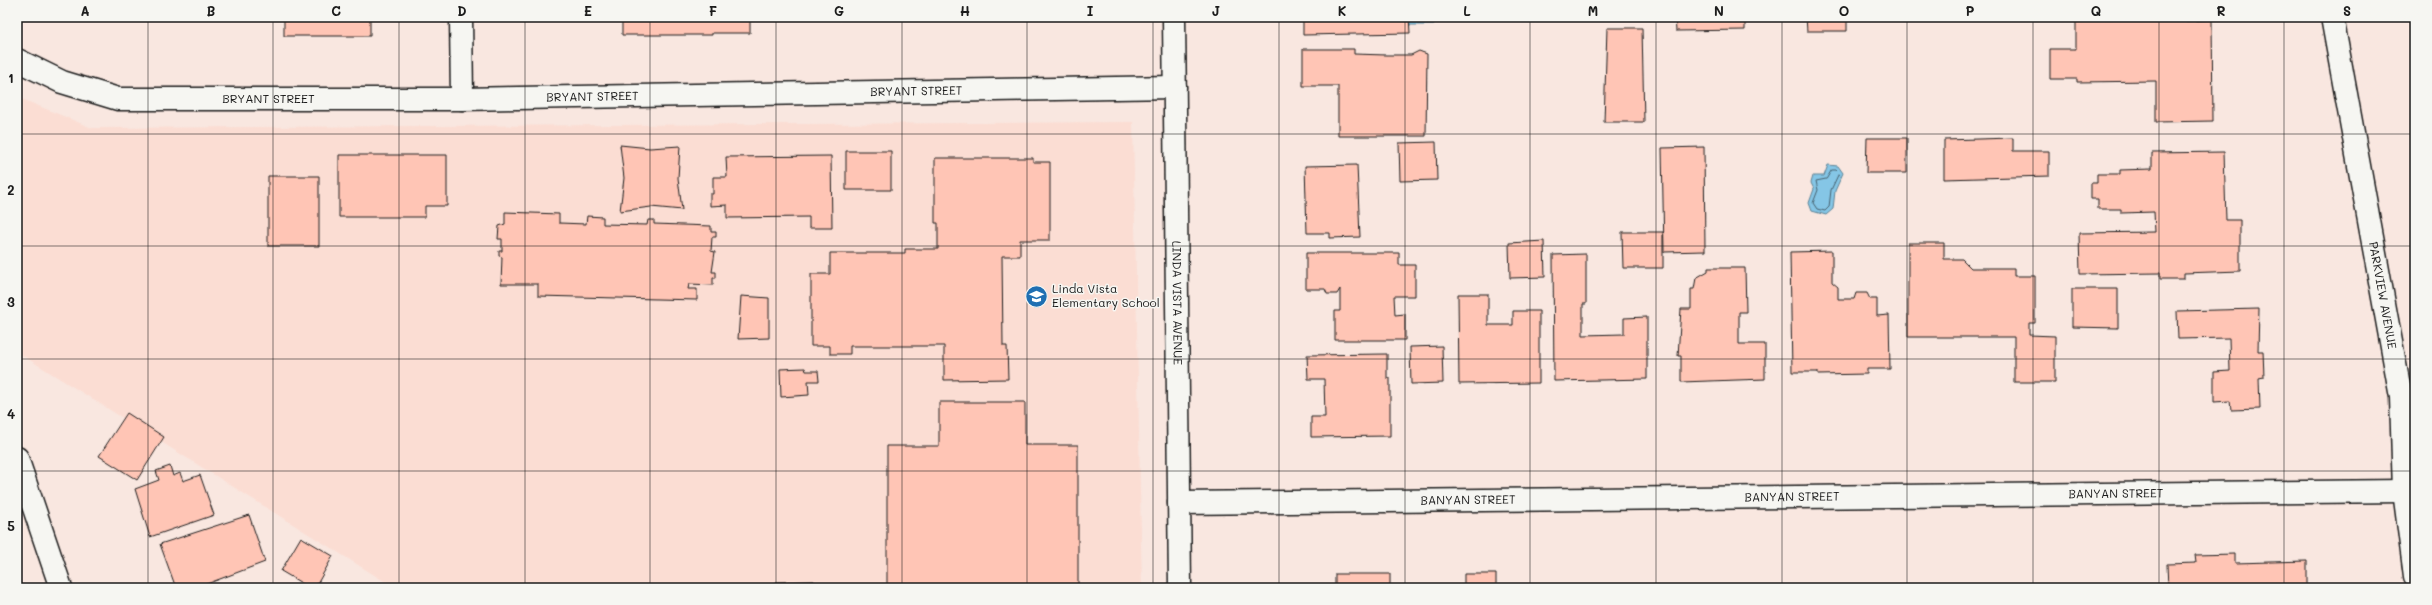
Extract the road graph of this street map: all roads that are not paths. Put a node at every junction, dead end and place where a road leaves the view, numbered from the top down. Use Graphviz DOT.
graph roads {
  1 [pos="461,17"];
  2 [pos="1174,17"];
  3 [pos="2332,17"];
  4 [pos="17,60"];
  5 [pos="1175,87"];
  6 [pos="462,99"];
  7 [pos="17,458"];
  8 [pos="2404,491"];
  9 [pos="1179,503"];
  10 [pos="2415,576"];
  11 [pos="62,588"];
  12 [pos="1180,588"];
  1 -- 6 [label="street"];
  2 -- 5 [label="street, LINDA VISTA AVENUE"];
  3 -- 8 [label="street, PARKVIEW AVENUE"];
  4 -- 6 [label="street, BRYANT STREET"];
  5 -- 6 [label="street, BRYANT STREET"];
  5 -- 9 [label="street, LINDA VISTA AVENUE"];
  7 -- 11 [label="street"];
  8 -- 9 [label="street, BANYAN STREET"];
  8 -- 10 [label="street, PARKVIEW AVENUE"];
  9 -- 12 [label="street, LINDA VISTA AVENUE"];
}
